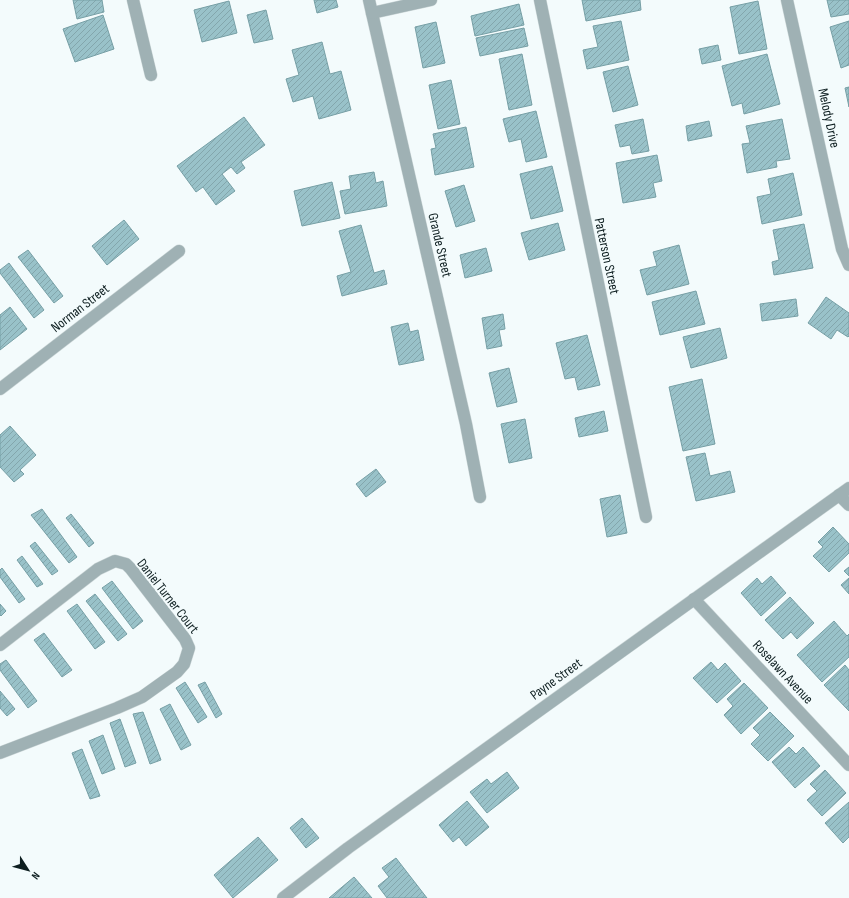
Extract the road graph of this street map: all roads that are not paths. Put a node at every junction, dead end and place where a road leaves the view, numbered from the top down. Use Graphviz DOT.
graph roads {
  1 [pos="133,0"];
  2 [pos="369,0"];
  3 [pos="431,0"];
  4 [pos="540,0"];
  5 [pos="787,0"];
  6 [pos="372,13"];
  7 [pos="151,75"];
  8 [pos="179,251"];
  9 [pos="849,265"];
  10 [pos="0,389"];
  11 [pos="844,492"];
  12 [pos="480,497"];
  13 [pos="849,505"];
  14 [pos="646,518"];
  15 [pos="694,599"];
  16 [pos="0,645"];
  17 [pos="0,753"];
  18 [pos="849,765"];
  19 [pos="283,898"];
  1 -- 7 [label="street"];
  2 -- 6 [label="street, Grande Street"];
  3 -- 6 [label="street"];
  4 -- 14 [label="street, Patterson Street"];
  5 -- 9 [label="street, Melody Drive"];
  6 -- 12 [label="street, Grande Street"];
  8 -- 10 [label="street, Norman Street"];
  11 -- 13 [label="street"];
  11 -- 15 [label="street, Payne Street"];
  15 -- 18 [label="street, Roselawn Avenue"];
  15 -- 19 [label="street, Payne Street"];
  16 -- 17 [label="street, Daniel Turner Court"];
}
